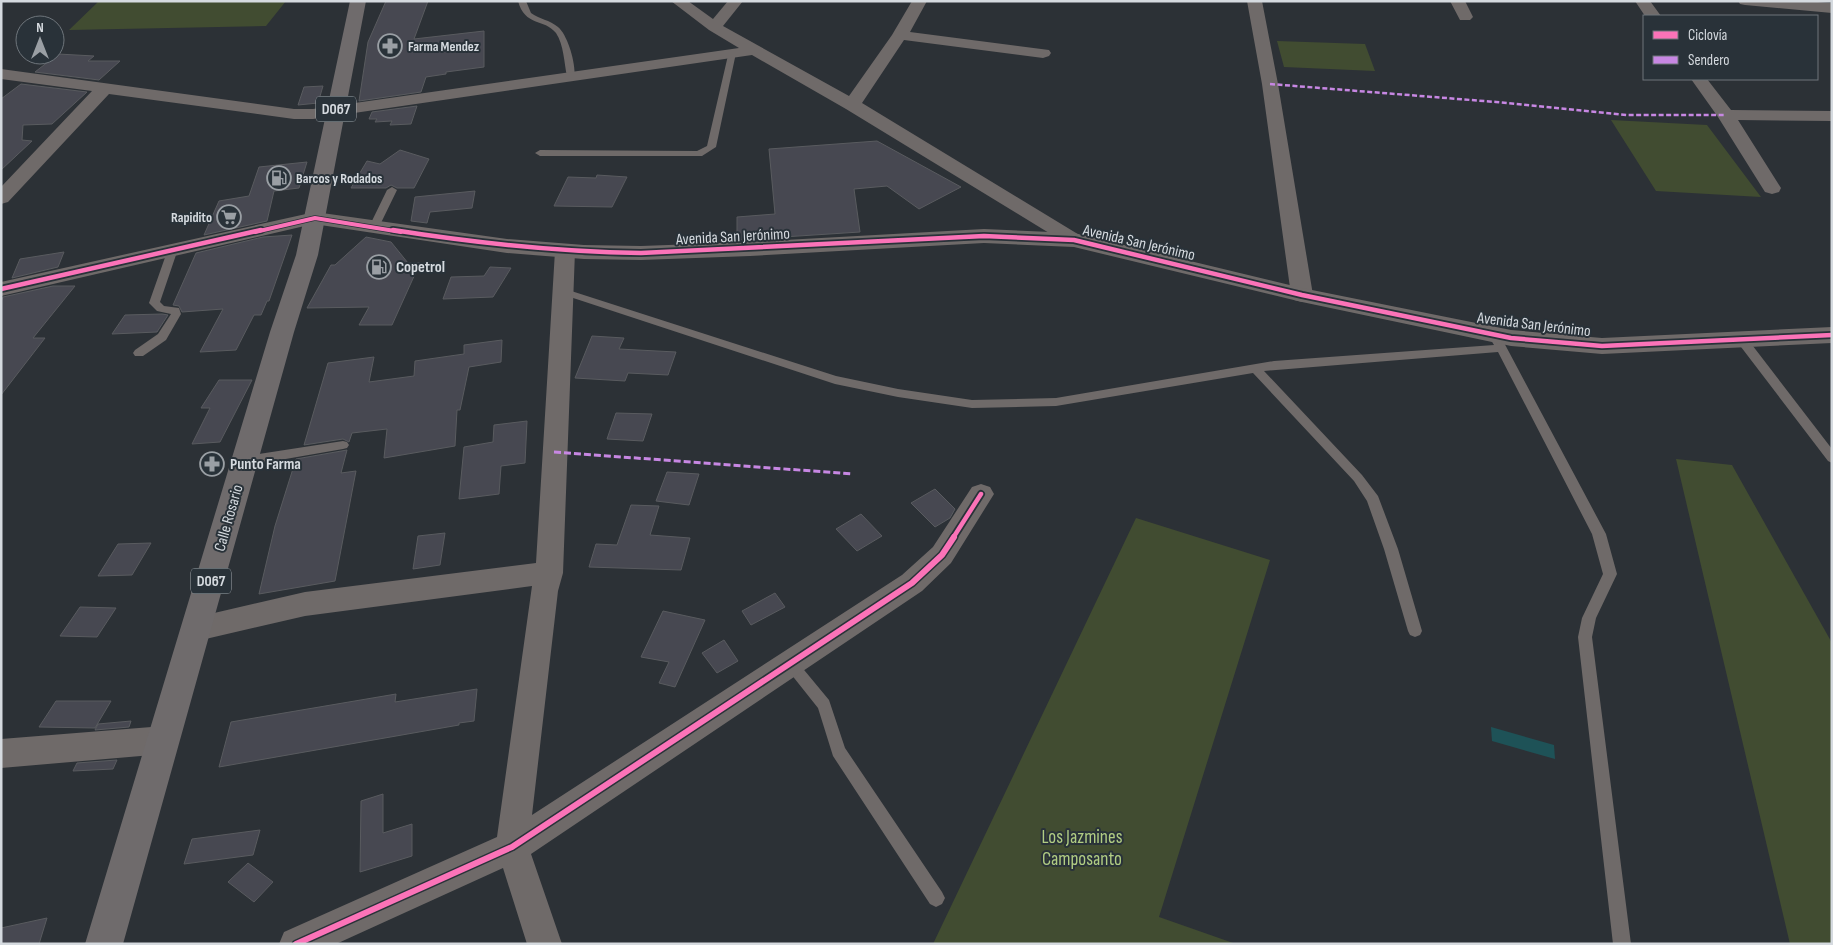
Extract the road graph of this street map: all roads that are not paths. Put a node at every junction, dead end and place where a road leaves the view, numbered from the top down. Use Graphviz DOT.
graph roads {
  1 [pos="358,1"];
  2 [pos="522,1"];
  3 [pos="678,1"];
  4 [pos="736,1"];
  5 [pos="920,1"];
  6 [pos="1254,1"];
  7 [pos="1457,1"];
  8 [pos="1642,1"];
  9 [pos="1745,1"];
  10 [pos="1808,4"];
  11 [pos="1832,8"];
  12 [pos="1652,15"];
  13 [pos="1465,17"];
  14 [pos="1826,23"];
  15 [pos="714,27"];
  16 [pos="900,36"];
  17 [pos="754,50"];
  18 [pos="732,53"];
  19 [pos="1044,53"];
  20 [pos="1,74"];
  21 [pos="571,76"];
  22 [pos="1700,80"];
  23 [pos="104,89"];
  24 [pos="852,105"];
  25 [pos="336,110"];
  26 [pos="1726,116"];
  27 [pos="1832,116"];
  28 [pos="540,153"];
  29 [pos="1772,188"];
  30 [pos="392,190"];
  31 [pos="3,193"];
  32 [pos="315,218"];
  33 [pos="374,227"];
  34 [pos="1074,240"];
  35 [pos="173,249"];
  36 [pos="565,251"];
  37 [pos="1,290"];
  38 [pos="562,291"];
  39 [pos="1302,295"];
  40 [pos="1832,335"];
  41 [pos="1742,340"];
  42 [pos="1498,341"];
  43 [pos="139,354"];
  44 [pos="1255,368"];
  45 [pos="343,445"];
  46 [pos="1832,458"];
  47 [pos="246,460"];
  48 [pos="981,494"];
  49 [pos="548,573"];
  50 [pos="197,629"];
  51 [pos="1415,631"];
  52 [pos="790,664"];
  53 [pos="164,740"];
  54 [pos="1,754"];
  55 [pos="512,847"];
  56 [pos="936,898"];
  57 [pos="104,944"];
  58 [pos="296,944"];
  59 [pos="545,944"];
  60 [pos="1622,944"];
  1 -- 25 [label="main road, Calle Rosario / D067"];
  2 -- 21 [label="lane"];
  3 -- 15 [label="street"];
  4 -- 15 [label="street"];
  5 -- 16 [label="street"];
  6 -- 39 [label="street"];
  7 -- 13 [label="street"];
  8 -- 12 [label="street"];
  9 -- 10 [label="street"];
  10 -- 11 [label="street"];
  10 -- 14 [label="street"];
  15 -- 17 [label="street"];
  16 -- 19 [label="street"];
  16 -- 24 [label="street"];
  17 -- 18 [label="street"];
  17 -- 24 [label="street"];
  18 -- 21 [label="street"];
  18 -- 28 [label="lane"];
  20 -- 23 [label="street"];
  21 -- 25 [label="street"];
  22 -- 26 [label="street"];
  23 -- 25 [label="street"];
  23 -- 31 [label="street"];
  24 -- 34 [label="street"];
  25 -- 32 [label="main road, Calle Rosario / D067"];
  26 -- 27 [label="street"];
  26 -- 29 [label="street"];
  30 -- 33 [label="lane"];
  32 -- 33 [label="street, Avenida San Jerónimo"];
  32 -- 35 [label="street"];
  32 -- 47 [label="main road, Calle Rosario / D067"];
  33 -- 36 [label="street, Avenida San Jerónimo"];
  34 -- 36 [label="street, Avenida San Jerónimo"];
  34 -- 39 [label="street, Avenida San Jerónimo"];
  35 -- 37 [label="street"];
  35 -- 43 [label="lane"];
  36 -- 38 [label="street"];
  38 -- 44 [label="lane"];
  38 -- 49 [label="street"];
  39 -- 42 [label="street, Avenida San Jerónimo"];
  40 -- 41 [label="street, Avenida San Jerónimo"];
  41 -- 42 [label="street, Avenida San Jerónimo"];
  41 -- 46 [label="lane"];
  42 -- 44 [label="lane"];
  42 -- 60 [label="lane"];
  44 -- 51 [label="lane"];
  45 -- 47 [label="lane"];
  47 -- 50 [label="main road, Calle Rosario / D067"];
  48 -- 52 [label="street"];
  49 -- 50 [label="street"];
  49 -- 55 [label="street"];
  50 -- 53 [label="main road, Calle Rosario / D067"];
  52 -- 55 [label="street"];
  52 -- 56 [label="lane"];
  53 -- 54 [label="street"];
  53 -- 57 [label="main road, Calle Rosario / D067"];
  55 -- 58 [label="street"];
  55 -- 59 [label="street"];
}
